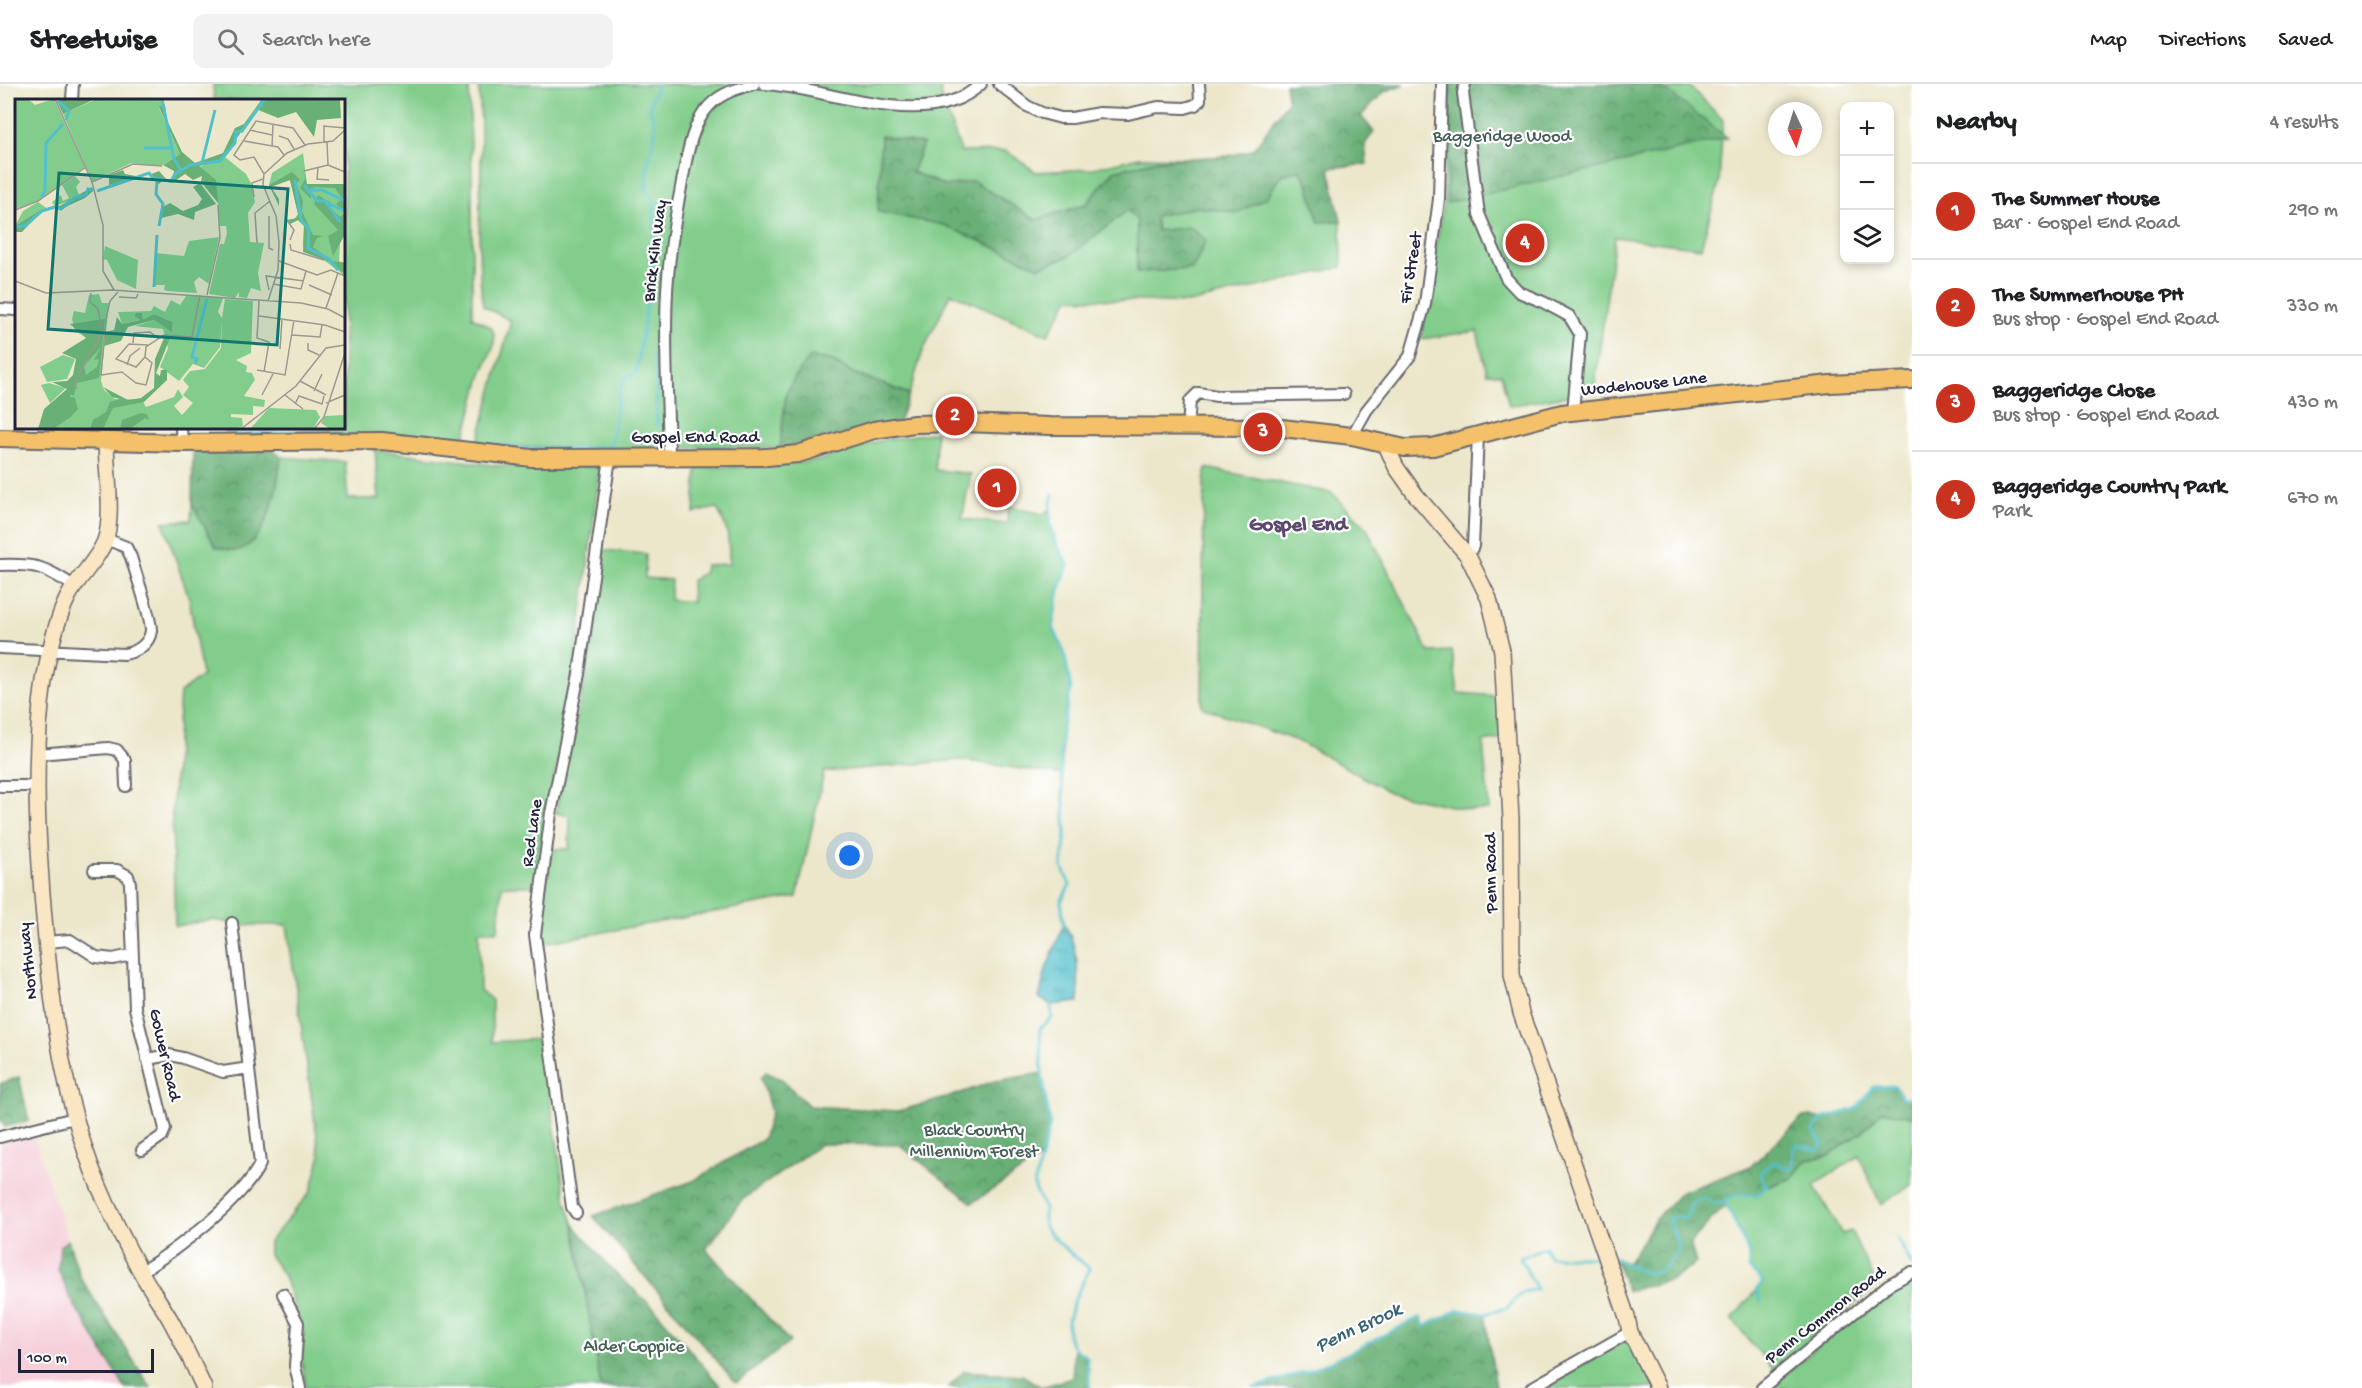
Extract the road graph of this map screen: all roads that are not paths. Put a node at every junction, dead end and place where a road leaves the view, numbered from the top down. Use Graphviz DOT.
graph roads {
  1 [pos="73,84"];
  2 [pos="754,84"];
  3 [pos="764,84"];
  4 [pos="981,84"];
  5 [pos="999,84"];
  6 [pos="1199,84"];
  7 [pos="1442,84"];
  8 [pos="1465,84"];
  9 [pos="72,99"];
  10 [pos="0,309"];
  11 [pos="15,310"];
  12 [pos="1912,380"];
  13 [pos="1344,394"];
  14 [pos="1573,412"];
  15 [pos="1188,427"];
  16 [pos="182,435"];
  17 [pos="1478,435"];
  18 [pos="1352,436"];
  19 [pos="0,438"];
  20 [pos="106,441"];
  21 [pos="1385,443"];
  22 [pos="669,456"];
  23 [pos="610,458"];
  24 [pos="106,539"];
  25 [pos="1468,556"];
  26 [pos="0,565"];
  27 [pos="74,586"];
  28 [pos="0,648"];
  29 [pos="51,651"];
  30 [pos="39,754"];
  31 [pos="0,786"];
  32 [pos="37,786"];
  33 [pos="126,786"];
  34 [pos="94,870"];
  35 [pos="232,923"];
  36 [pos="46,942"];
  37 [pos="131,955"];
  38 [pos="147,1059"];
  39 [pos="249,1068"];
  40 [pos="74,1118"];
  41 [pos="1,1135"];
  42 [pos="142,1150"];
  43 [pos="576,1213"];
  44 [pos="141,1272"];
  45 [pos="1912,1272"];
  46 [pos="283,1294"];
  47 [pos="1628,1324"];
  48 [pos="204,1388"];
  49 [pos="300,1388"];
  50 [pos="1532,1388"];
  51 [pos="1658,1388"];
  52 [pos="1762,1388"];
  1 -- 9 [label="street"];
  2 -- 22 [label="street, Brick Kiln Way"];
  3 -- 4 [label="street"];
  5 -- 6 [label="street"];
  7 -- 18 [label="street, Fir Street"];
  8 -- 14 [label="street"];
  10 -- 11 [label="street"];
  12 -- 14 [label="main road, Wodehouse Lane"];
  13 -- 15 [label="street"];
  14 -- 17 [label="main road, Wodehouse Lane"];
  15 -- 18 [label="main road, Gospel End Road"];
  15 -- 22 [label="main road, Gospel End Road"];
  16 -- 20 [label="main road, Gospel End Road"];
  16 -- 23 [label="main road, Gospel End Road"];
  17 -- 21 [label="main road, Wodehouse Lane"];
  17 -- 25 [label="street"];
  18 -- 21 [label="main road, Gospel End Road"];
  19 -- 20 [label="main road, Gospel End Road"];
  20 -- 24 [label="street, Northway"];
  21 -- 25 [label="street, Penn Road"];
  22 -- 23 [label="main road, Gospel End Road"];
  23 -- 43 [label="street, Red Lane"];
  24 -- 27 [label="street, Northway"];
  24 -- 29 [label="street"];
  25 -- 47 [label="street, Penn Road"];
  26 -- 27 [label="street"];
  27 -- 29 [label="street, Northway"];
  28 -- 29 [label="street"];
  29 -- 30 [label="street, Northway"];
  30 -- 32 [label="street, Northway"];
  30 -- 33 [label="street"];
  31 -- 32 [label="street"];
  32 -- 36 [label="street, Northway"];
  34 -- 37 [label="street, Gower Road"];
  35 -- 39 [label="street"];
  36 -- 37 [label="street"];
  36 -- 40 [label="street, Northway"];
  37 -- 38 [label="street, Gower Road"];
  38 -- 39 [label="street"];
  38 -- 42 [label="street, Gower Road"];
  39 -- 44 [label="street"];
  40 -- 41 [label="street"];
  40 -- 44 [label="street, Northway"];
  44 -- 48 [label="street, Northway"];
  45 -- 52 [label="street, Penn Common Road"];
  46 -- 49 [label="street"];
  47 -- 50 [label="street"];
  47 -- 51 [label="street, Penn Road"];
}
